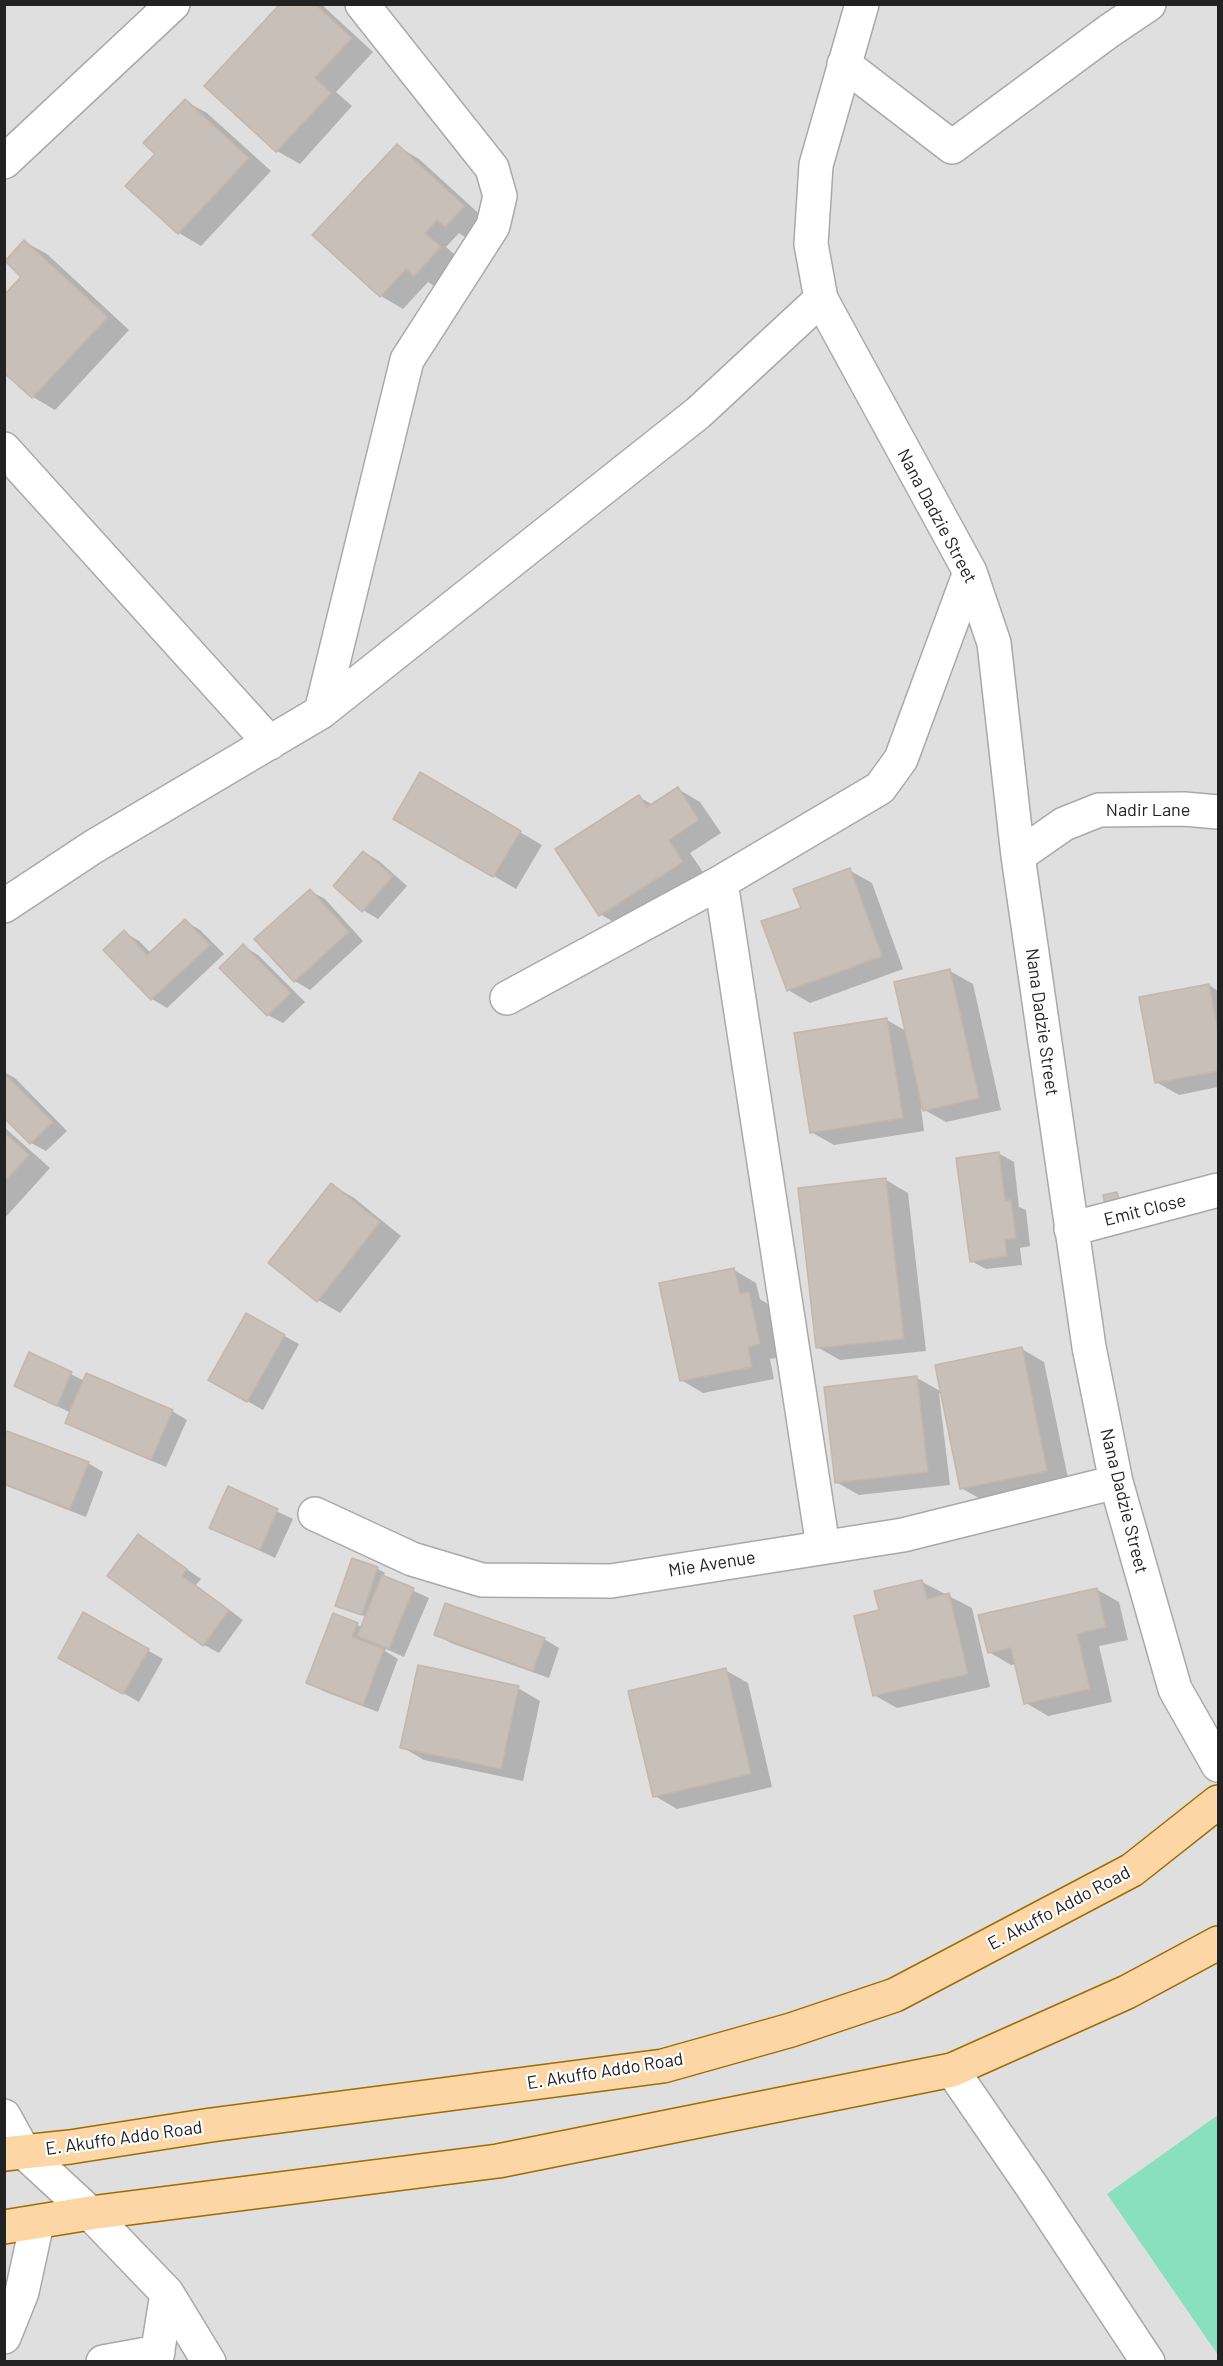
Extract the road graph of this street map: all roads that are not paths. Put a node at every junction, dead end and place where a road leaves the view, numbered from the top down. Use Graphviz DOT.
graph roads {
  1 [pos="173,4"];
  2 [pos="362,4"];
  3 [pos="862,4"];
  4 [pos="1149,4"];
  5 [pos="844,64"];
  6 [pos="4,162"];
  7 [pos="820,299"];
  8 [pos="4,448"];
  9 [pos="970,572"];
  10 [pos="321,712"];
  11 [pos="270,743"];
  12 [pos="1218,812"];
  13 [pos="1018,856"];
  14 [pos="721,882"];
  15 [pos="4,906"];
  16 [pos="507,998"];
  17 [pos="1218,1190"];
  18 [pos="1071,1229"];
  19 [pos="1116,1482"];
  20 [pos="315,1514"];
  21 [pos="823,1547"];
  22 [pos="1218,1765"];
  23 [pos="1218,1802"];
  24 [pos="1218,1942"];
  25 [pos="952,2070"];
  26 [pos="4,2116"];
  27 [pos="14,2153"];
  28 [pos="90,2214"];
  29 [pos="38,2223"];
  30 [pos="4,2227"];
  31 [pos="167,2293"];
  32 [pos="4,2337"];
  33 [pos="157,2357"];
  34 [pos="103,2361"];
  35 [pos="209,2361"];
  36 [pos="1148,2361"];
  1 -- 6 [label="street"];
  2 -- 10 [label="street"];
  3 -- 5 [label="street, Nana Dadzie Street"];
  4 -- 5 [label="street"];
  5 -- 7 [label="street, Nana Dadzie Street"];
  7 -- 9 [label="street, Nana Dadzie Street"];
  7 -- 10 [label="street"];
  8 -- 11 [label="street"];
  9 -- 13 [label="street, Nana Dadzie Street"];
  9 -- 14 [label="street"];
  10 -- 11 [label="street"];
  11 -- 15 [label="street"];
  12 -- 13 [label="street, Nadir Lane"];
  13 -- 18 [label="street, Nana Dadzie Street"];
  14 -- 16 [label="street"];
  14 -- 21 [label="street"];
  17 -- 18 [label="street, Emit Close"];
  18 -- 19 [label="street, Nana Dadzie Street"];
  19 -- 21 [label="street, Mie Avenue"];
  19 -- 22 [label="street, Nana Dadzie Street"];
  20 -- 21 [label="street, Mie Avenue"];
  23 -- 27 [label="main road, E. Akuffo Addo Road"];
  24 -- 25 [label="main road"];
  25 -- 28 [label="main road"];
  25 -- 36 [label="street"];
  26 -- 27 [label="street"];
  27 -- 28 [label="street"];
  28 -- 29 [label="main road"];
  28 -- 31 [label="street"];
  29 -- 30 [label="main road"];
  29 -- 32 [label="street"];
  31 -- 33 [label="street"];
  31 -- 35 [label="street"];
  33 -- 34 [label="street"];
}
